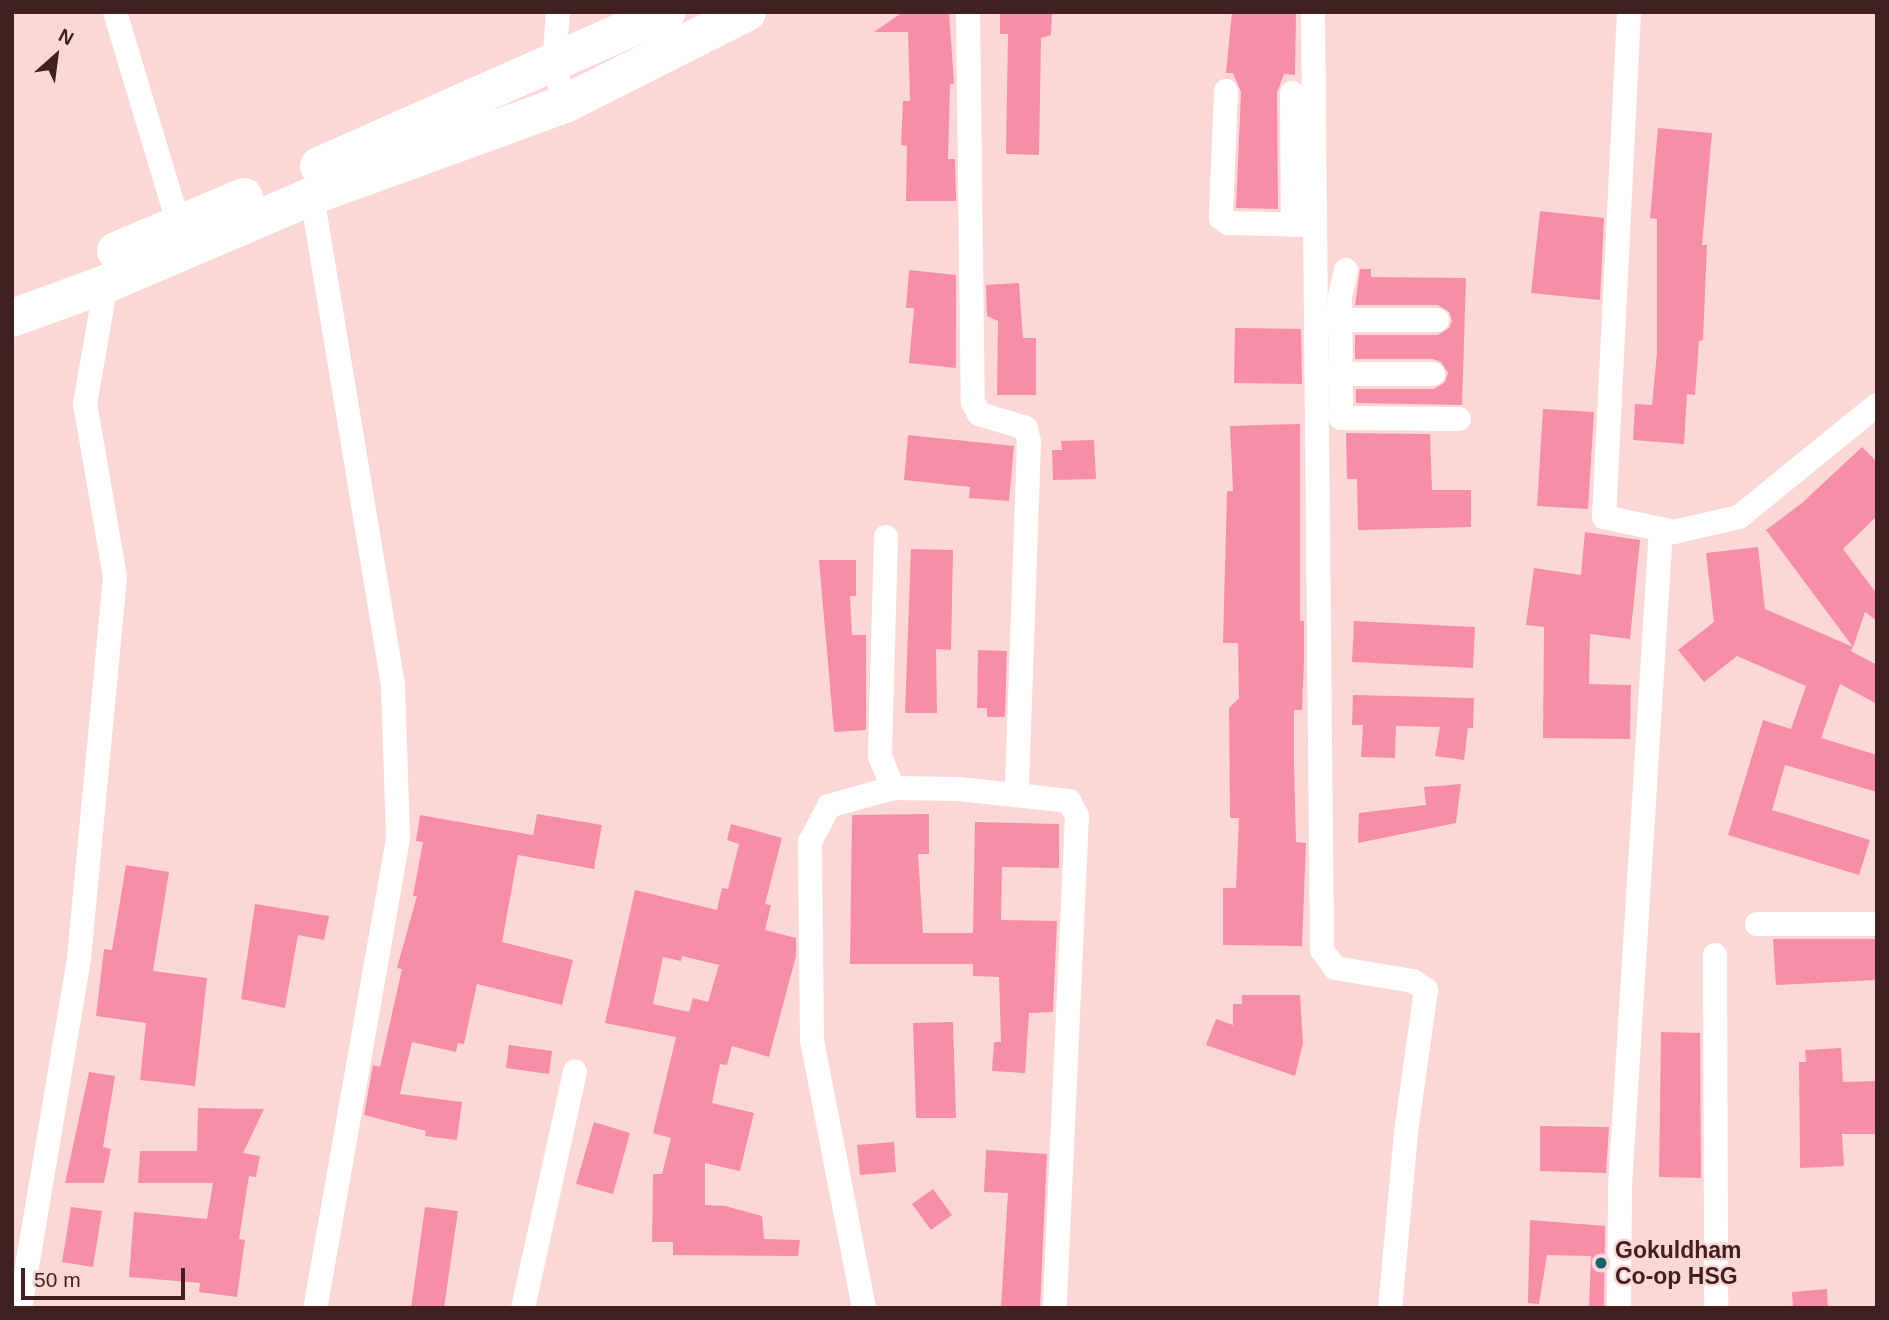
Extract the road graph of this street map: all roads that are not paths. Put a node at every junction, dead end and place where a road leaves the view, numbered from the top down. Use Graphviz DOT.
graph roads {
  1 [pos="115,12"];
  2 [pos="558,12"];
  3 [pos="666,12"];
  4 [pos="747,12"];
  5 [pos="968,12"];
  6 [pos="1313,12"];
  7 [pos="1629,12"];
  8 [pos="554,65"];
  9 [pos="1226,91"];
  10 [pos="1292,93"];
  11 [pos="565,104"];
  12 [pos="1302,154"];
  13 [pos="312,196"];
  14 [pos="1303,225"];
  15 [pos="182,236"];
  16 [pos="1346,270"];
  17 [pos="115,271"];
  18 [pos="12,290"];
  19 [pos="12,318"];
  20 [pos="1328,320"];
  21 [pos="1437,320"];
  22 [pos="1329,374"];
  23 [pos="1433,374"];
  24 [pos="1877,405"];
  25 [pos="1459,419"];
  26 [pos="1661,529"];
  27 [pos="886,537"];
  28 [pos="894,788"];
  29 [pos="1017,794"];
  30 [pos="1877,923"];
  31 [pos="1757,924"];
  32 [pos="1715,955"];
  33 [pos="575,1072"];
  34 [pos="20,1308"];
  35 [pos="315,1308"];
  36 [pos="523,1308"];
  37 [pos="864,1308"];
  38 [pos="1055,1308"];
  39 [pos="1390,1308"];
  40 [pos="1619,1308"];
  41 [pos="1716,1308"];
  1 -- 15 [label="street"];
  2 -- 8 [label="street"];
  3 -- 8 [label="main road"];
  4 -- 11 [label="main road"];
  5 -- 29 [label="street"];
  6 -- 12 [label="street"];
  7 -- 26 [label="street"];
  8 -- 11 [label="street"];
  8 -- 15 [label="main road"];
  9 -- 14 [label="street"];
  10 -- 12 [label="street"];
  11 -- 13 [label="main road"];
  12 -- 14 [label="street"];
  13 -- 15 [label="main road"];
  13 -- 35 [label="street"];
  14 -- 20 [label="street"];
  15 -- 17 [label="main road"];
  16 -- 20 [label="street"];
  17 -- 18 [label="main road"];
  17 -- 19 [label="main road"];
  17 -- 34 [label="street"];
  20 -- 21 [label="street"];
  20 -- 22 [label="street"];
  22 -- 23 [label="street"];
  22 -- 25 [label="street"];
  22 -- 39 [label="street"];
  24 -- 26 [label="street"];
  26 -- 40 [label="street"];
  27 -- 28 [label="street"];
  28 -- 29 [label="street"];
  28 -- 37 [label="street"];
  29 -- 38 [label="street"];
  30 -- 31 [label="street"];
  32 -- 41 [label="street"];
  33 -- 36 [label="street"];
}
